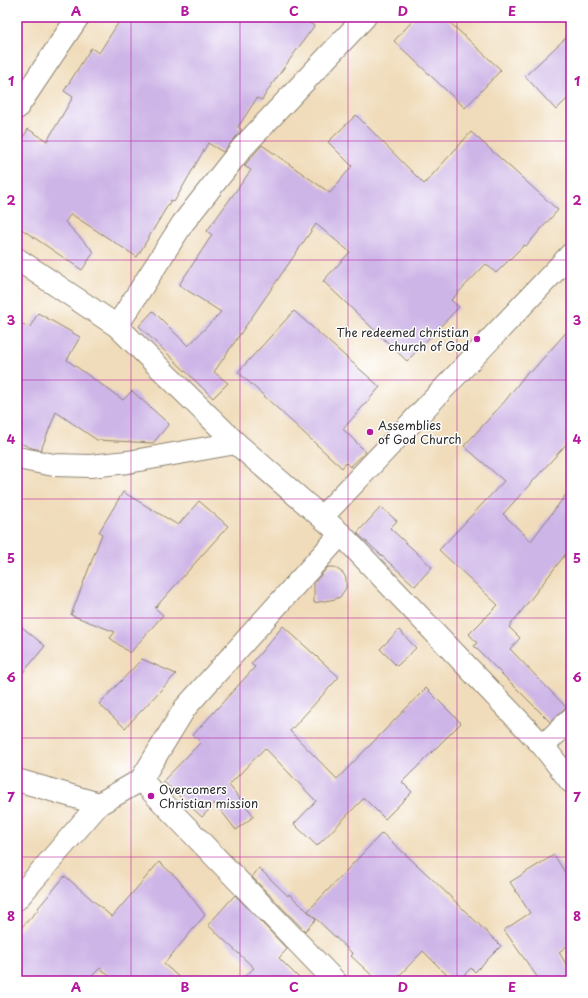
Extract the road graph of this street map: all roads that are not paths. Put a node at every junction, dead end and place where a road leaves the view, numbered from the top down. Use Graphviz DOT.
graph roads {
  1 [pos="78,17"];
  2 [pos="365,17"];
  3 [pos="17,108"];
  4 [pos="571,254"];
  5 [pos="17,259"];
  6 [pos="117,326"];
  7 [pos="236,443"];
  8 [pos="17,458"];
  9 [pos="322,517"];
  10 [pos="341,534"];
  11 [pos="571,719"];
  12 [pos="543,746"];
  13 [pos="17,780"];
  14 [pos="141,780"];
  15 [pos="571,782"];
  16 [pos="99,804"];
  17 [pos="17,899"];
  18 [pos="336,981"];
  1 -- 3 [label="street"];
  2 -- 6 [label="street"];
  4 -- 9 [label="street"];
  5 -- 6 [label="street"];
  6 -- 7 [label="street"];
  7 -- 8 [label="street"];
  7 -- 9 [label="street"];
  9 -- 10 [label="street"];
  10 -- 12 [label="street"];
  10 -- 14 [label="street"];
  11 -- 12 [label="street"];
  12 -- 15 [label="street"];
  13 -- 16 [label="street"];
  14 -- 16 [label="street"];
  14 -- 18 [label="street"];
  16 -- 17 [label="street"];
}
